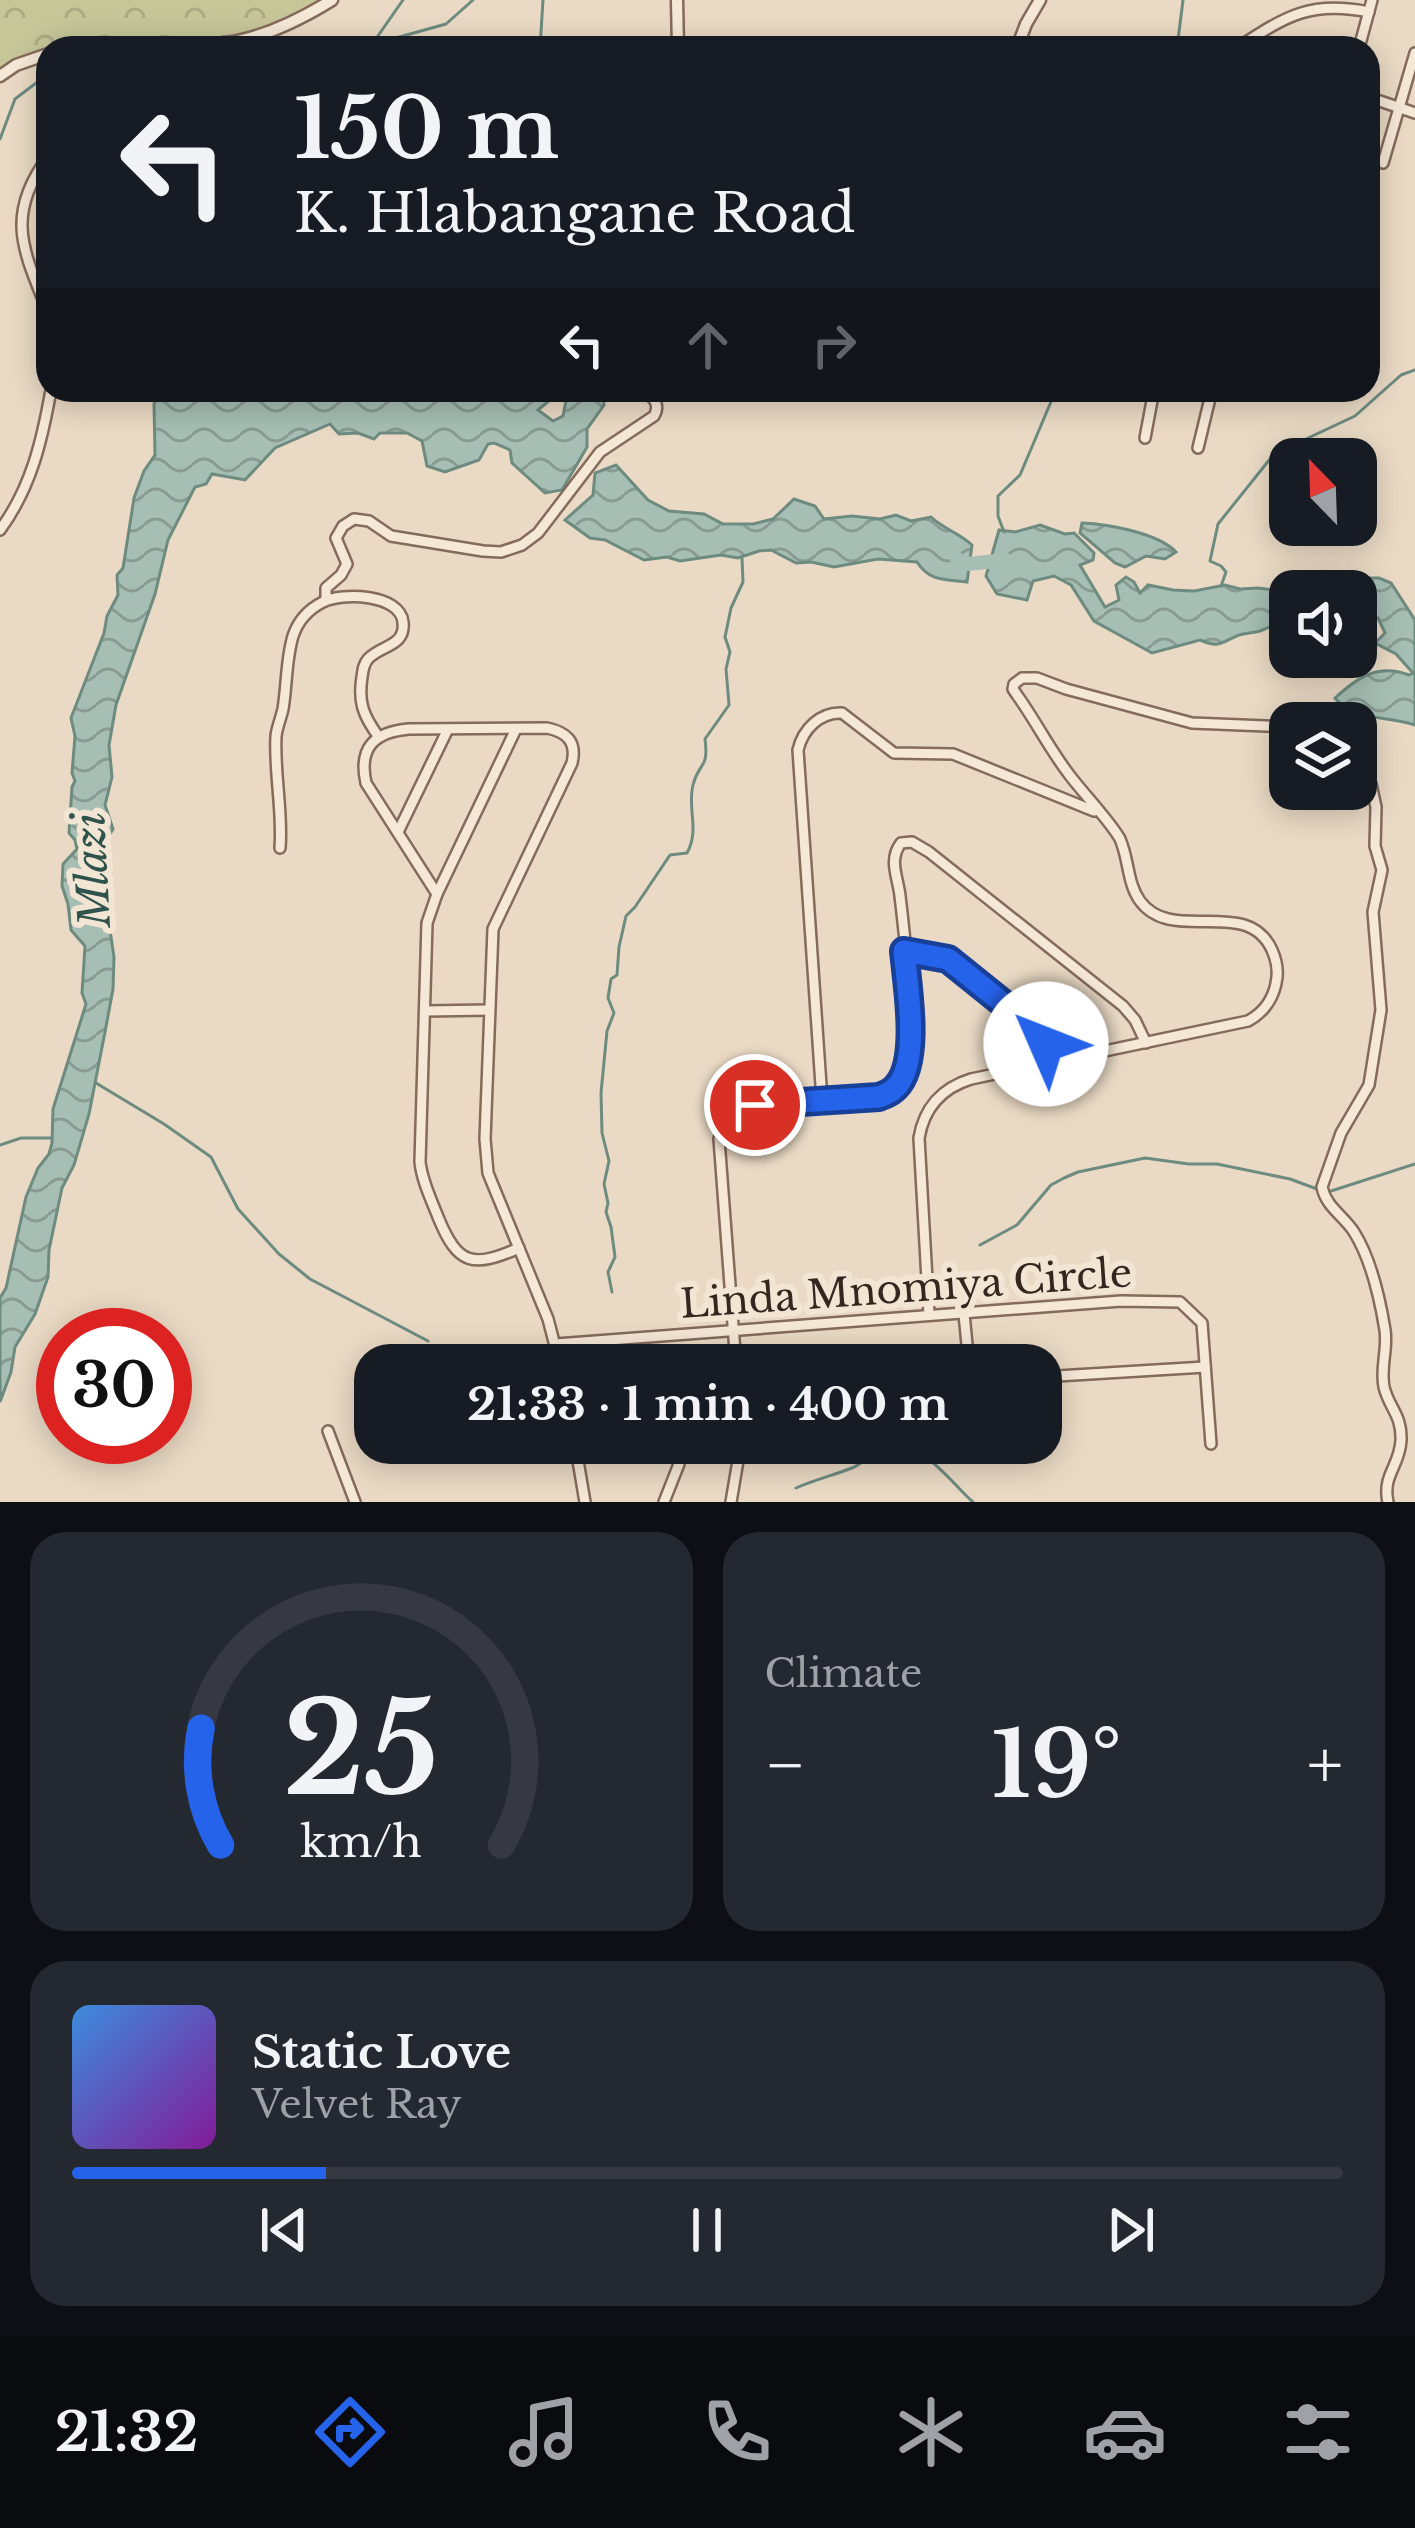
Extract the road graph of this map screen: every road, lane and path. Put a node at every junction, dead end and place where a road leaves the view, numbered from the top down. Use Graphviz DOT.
graph roads {
  1 [pos="332,0"];
  2 [pos="676,0"];
  3 [pos="1040,0"];
  4 [pos="1371,6"];
  5 [pos="249,36"];
  6 [pos="678,36"];
  7 [pos="1022,36"];
  8 [pos="1255,36"];
  9 [pos="1362,36"];
  10 [pos="1415,52"];
  11 [pos="36,58"];
  12 [pos="0,76"];
  13 [pos="1380,101"];
  14 [pos="1399,108"];
  15 [pos="1415,113"];
  16 [pos="1384,163"];
  17 [pos="36,178"];
  18 [pos="36,285"];
  19 [pos="49,402"];
  20 [pos="654,402"];
  21 [pos="1152,402"];
  22 [pos="1209,402"];
  23 [pos="1145,438"];
  24 [pos="1198,448"];
  25 [pos="0,530"];
  26 [pos="326,600"];
  27 [pos="1269,726"];
  28 [pos="448,729"];
  29 [pos="516,729"];
  30 [pos="378,736"];
  31 [pos="1376,810"];
  32 [pos="1099,813"];
  33 [pos="398,832"];
  34 [pos="280,848"];
  35 [pos="437,894"];
  36 [pos="904,951"];
  37 [pos="489,1010"];
  38 [pos="426,1011"];
  39 [pos="1146,1043"];
  40 [pos="1052,1062"];
  41 [pos="822,1100"];
  42 [pos="519,1248"];
  43 [pos="964,1314"];
  44 [pos="929,1315"];
  45 [pos="733,1330"];
  46 [pos="556,1344"];
  47 [pos="734,1344"];
  48 [pos="967,1344"];
  49 [pos="1205,1367"];
  50 [pos="1062,1375"];
  51 [pos="328,1431"];
  52 [pos="1211,1444"];
  53 [pos="578,1464"];
  54 [pos="679,1464"];
  55 [pos="737,1464"];
  56 [pos="355,1502"];
  57 [pos="585,1502"];
  58 [pos="664,1502"];
  59 [pos="731,1502"];
  60 [pos="1388,1502"];
  1 -- 5 [label="street"];
  2 -- 6 [label="street"];
  3 -- 7 [label="street"];
  4 -- 8 [label="street"];
  4 -- 9 [label="street"];
  10 -- 14 [label="street"];
  11 -- 12 [label="street"];
  13 -- 14 [label="street"];
  14 -- 15 [label="street"];
  14 -- 16 [label="street"];
  17 -- 18 [label="street"];
  19 -- 25 [label="street"];
  20 -- 26 [label="street"];
  21 -- 23 [label="street"];
  22 -- 24 [label="street"];
  26 -- 30 [label="street"];
  26 -- 34 [label="street"];
  27 -- 32 [label="street"];
  28 -- 29 [label="street"];
  28 -- 30 [label="street"];
  28 -- 33 [label="street"];
  29 -- 35 [label="street"];
  29 -- 37 [label="street"];
  30 -- 33 [label="street"];
  31 -- 60 [label="street"];
  32 -- 39 [label="street"];
  32 -- 41 [label="street"];
  33 -- 35 [label="street"];
  35 -- 38 [label="street"];
  36 -- 39 [label="street"];
  36 -- 40 [label="street"];
  36 -- 41 [label="street"];
  37 -- 38 [label="street"];
  37 -- 42 [label="street"];
  38 -- 42 [label="street"];
  39 -- 40 [label="street"];
  40 -- 44 [label="street"];
  41 -- 45 [label="street"];
  42 -- 46 [label="street"];
  43 -- 44 [label="street, Linda Mnomiya Circle"];
  43 -- 48 [label="street"];
  43 -- 49 [label="street, Linda Mnomiya Circle"];
  44 -- 45 [label="street, Linda Mnomiya Circle"];
  45 -- 46 [label="street, Linda Mnomiya Circle"];
  45 -- 47 [label="street"];
  49 -- 50 [label="street"];
  49 -- 52 [label="street, Linda Mnomiya Circle"];
  51 -- 56 [label="street"];
  53 -- 57 [label="street"];
  54 -- 58 [label="street"];
  55 -- 59 [label="street"];
}
